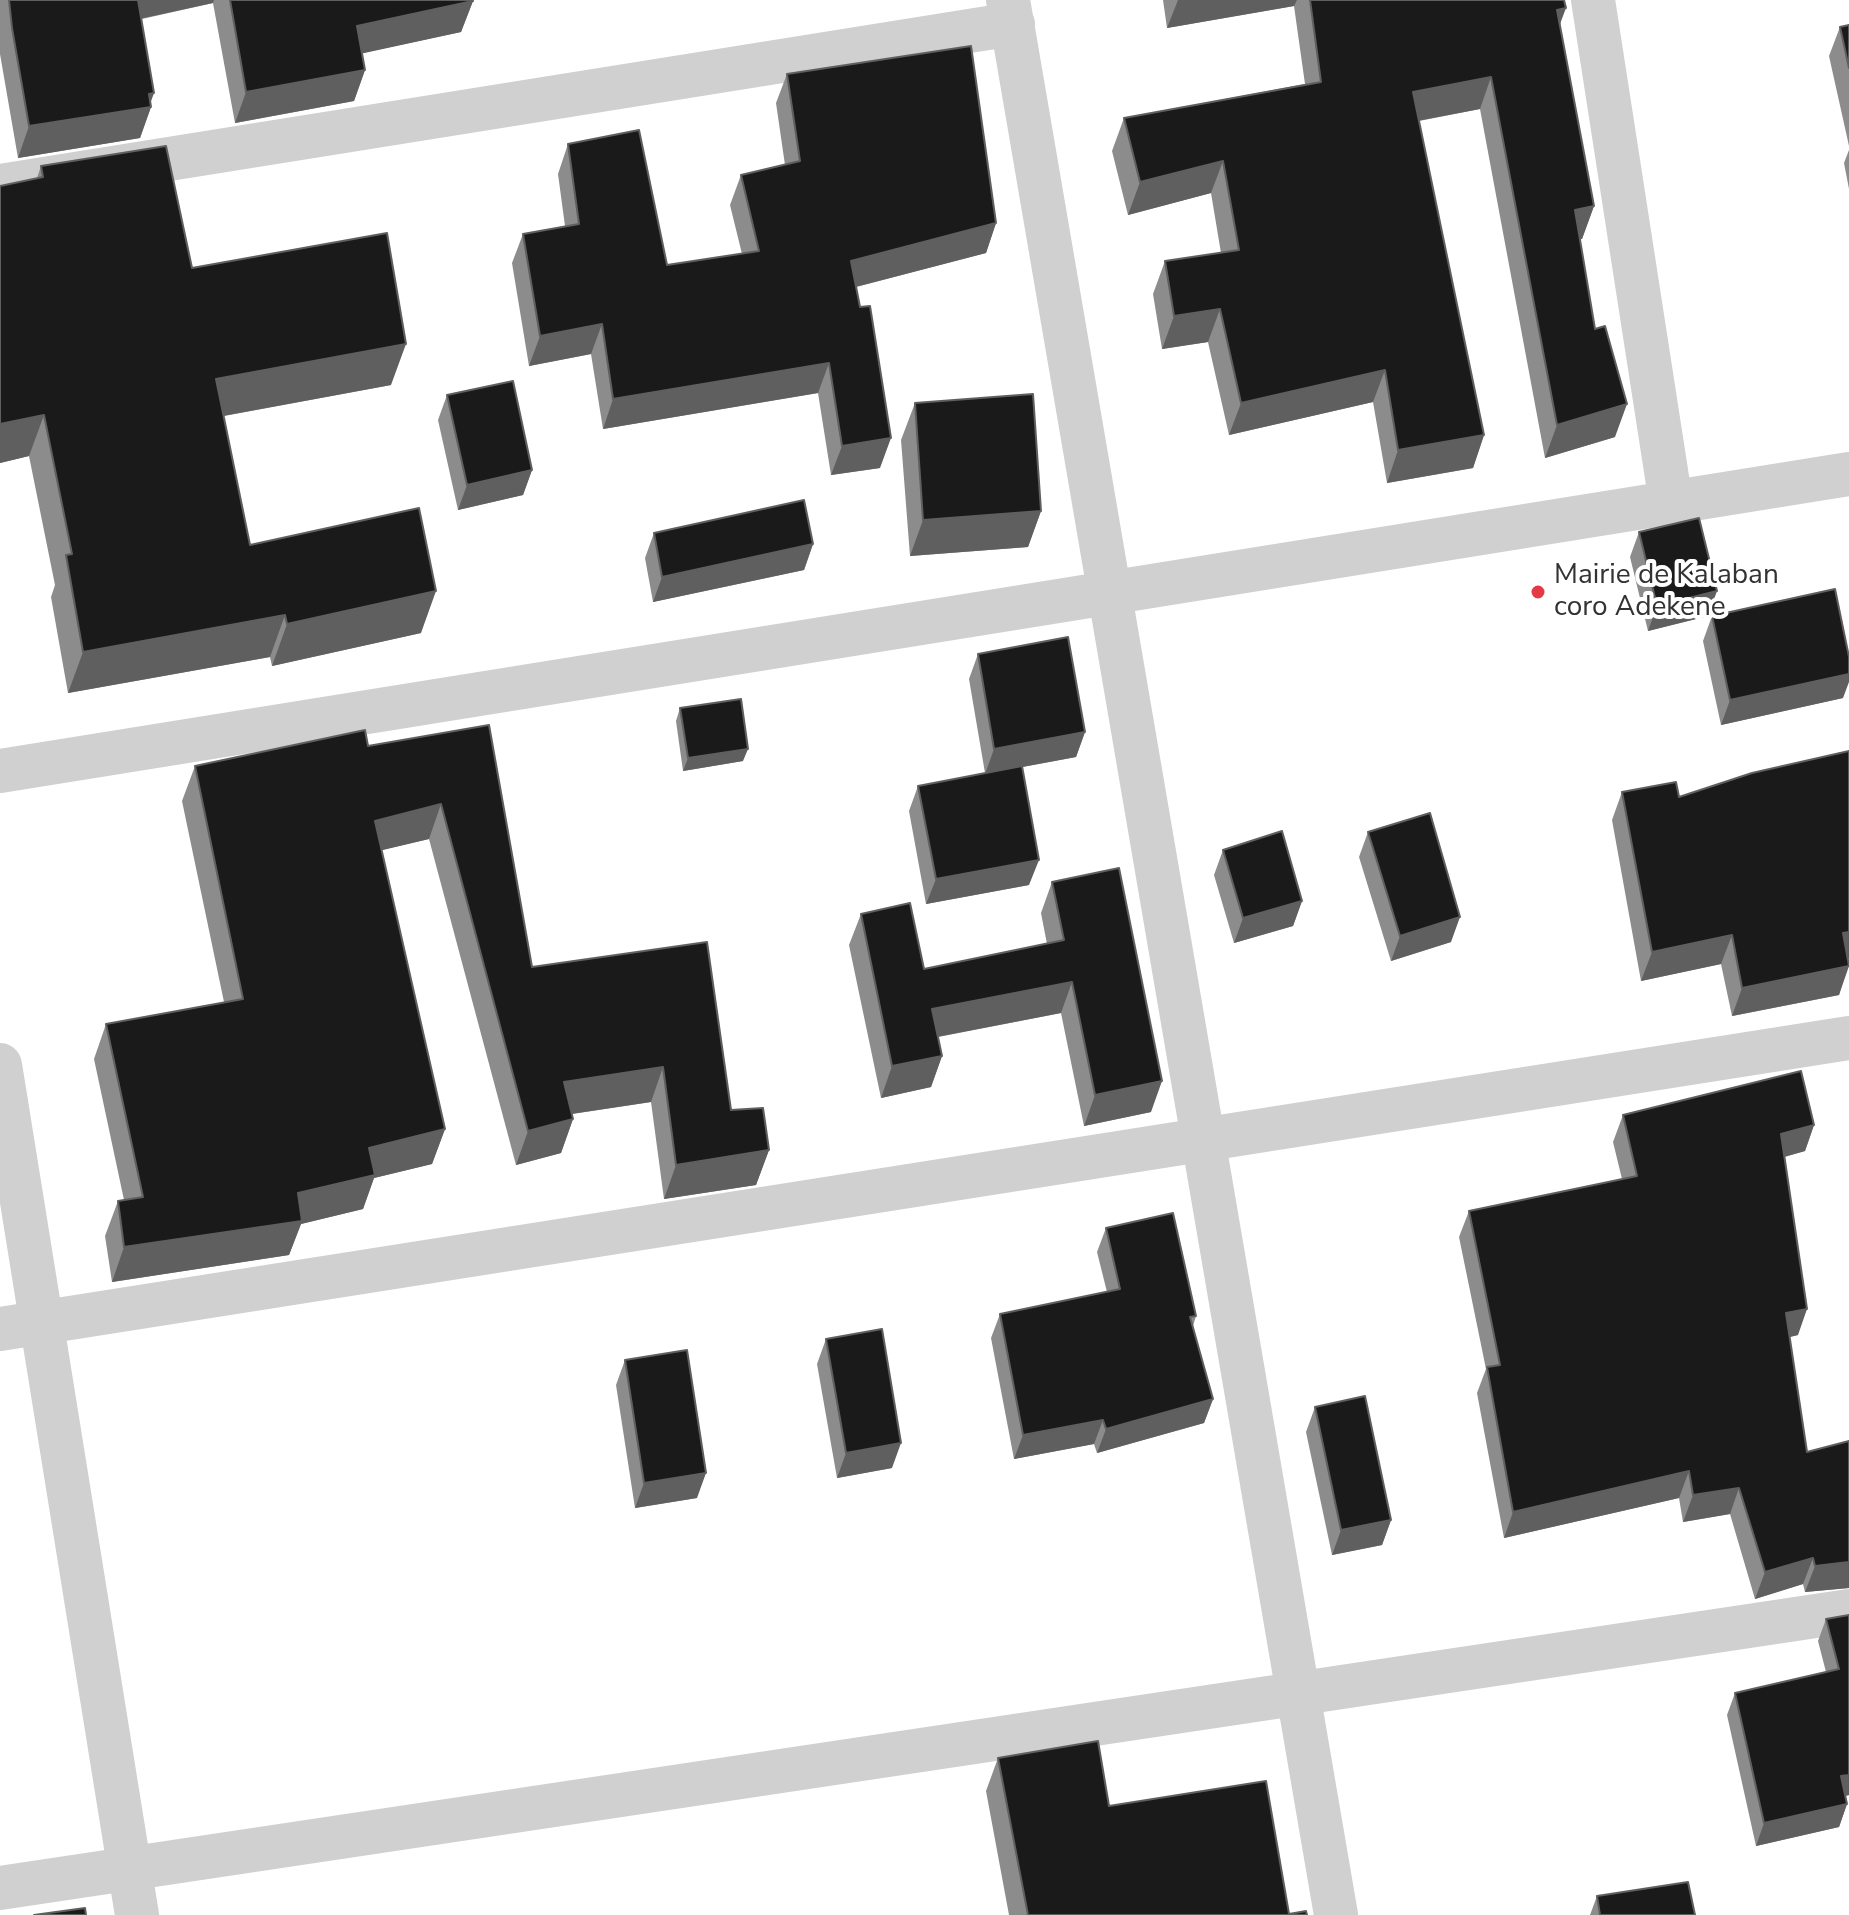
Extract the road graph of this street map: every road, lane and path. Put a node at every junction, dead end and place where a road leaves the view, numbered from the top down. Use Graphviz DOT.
graph roads {
  1 [pos="1593,0"];
  2 [pos="1010,12"];
  3 [pos="0,186"];
  4 [pos="1849,474"];
  5 [pos="1671,503"];
  6 [pos="1110,593"];
  7 [pos="0,771"];
  8 [pos="1849,1038"];
  9 [pos="0,1065"];
  10 [pos="1204,1140"];
  11 [pos="21,1326"];
  12 [pos="1849,1611"];
  13 [pos="1298,1693"];
  14 [pos="129,1868"];
  15 [pos="0,1888"];
  16 [pos="137,1915"];
  17 [pos="1336,1915"];
  1 -- 5 [label="street"];
  2 -- 3 [label="street"];
  2 -- 6 [label="street"];
  4 -- 5 [label="street"];
  5 -- 6 [label="street"];
  6 -- 7 [label="street"];
  6 -- 10 [label="street"];
  8 -- 10 [label="street"];
  9 -- 11 [label="street"];
  10 -- 11 [label="street"];
  10 -- 13 [label="street"];
  11 -- 14 [label="street"];
  12 -- 13 [label="street"];
  13 -- 14 [label="street"];
  13 -- 17 [label="street"];
  14 -- 15 [label="street"];
  14 -- 16 [label="street"];
}
